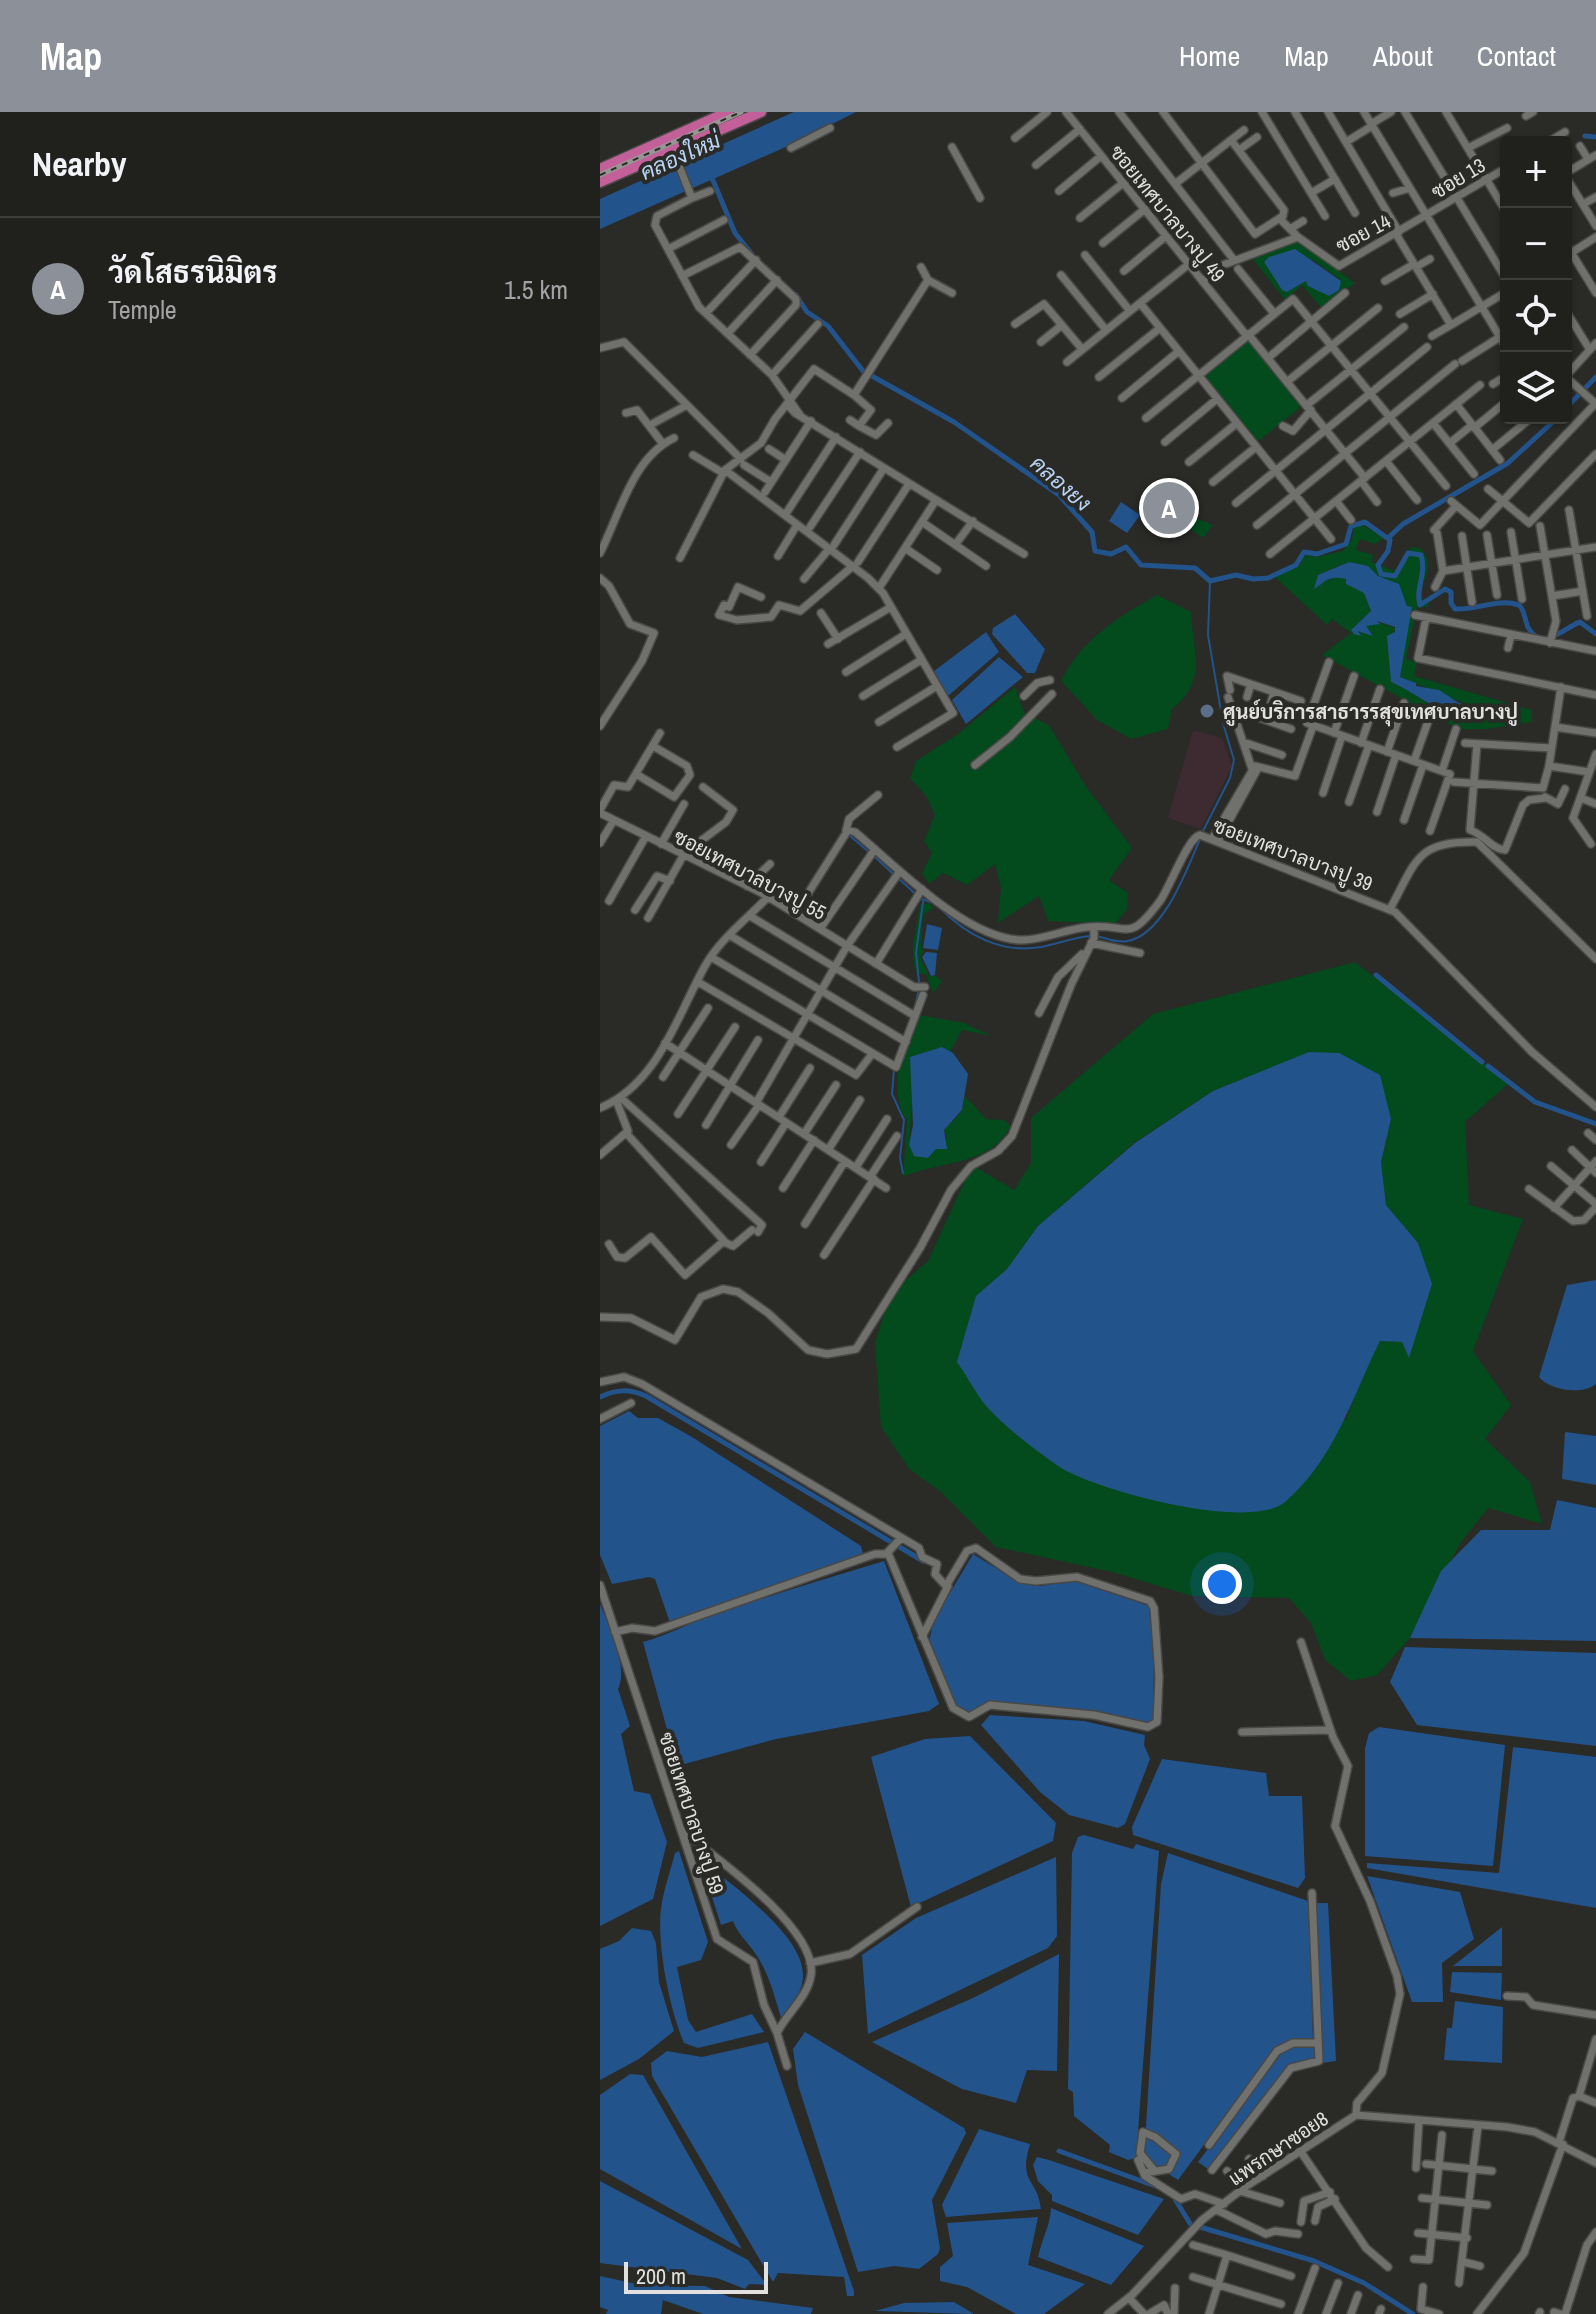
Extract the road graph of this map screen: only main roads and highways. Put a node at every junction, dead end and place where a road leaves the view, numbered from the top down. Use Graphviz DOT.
graph roads {
  1 [pos="728,112"];
  2 [pos="761,112"];
  3 [pos="600,169"];
  4 [pos="600,182"];
  1 -- 3 [label="highway"];
  2 -- 4 [label="highway"];
}
